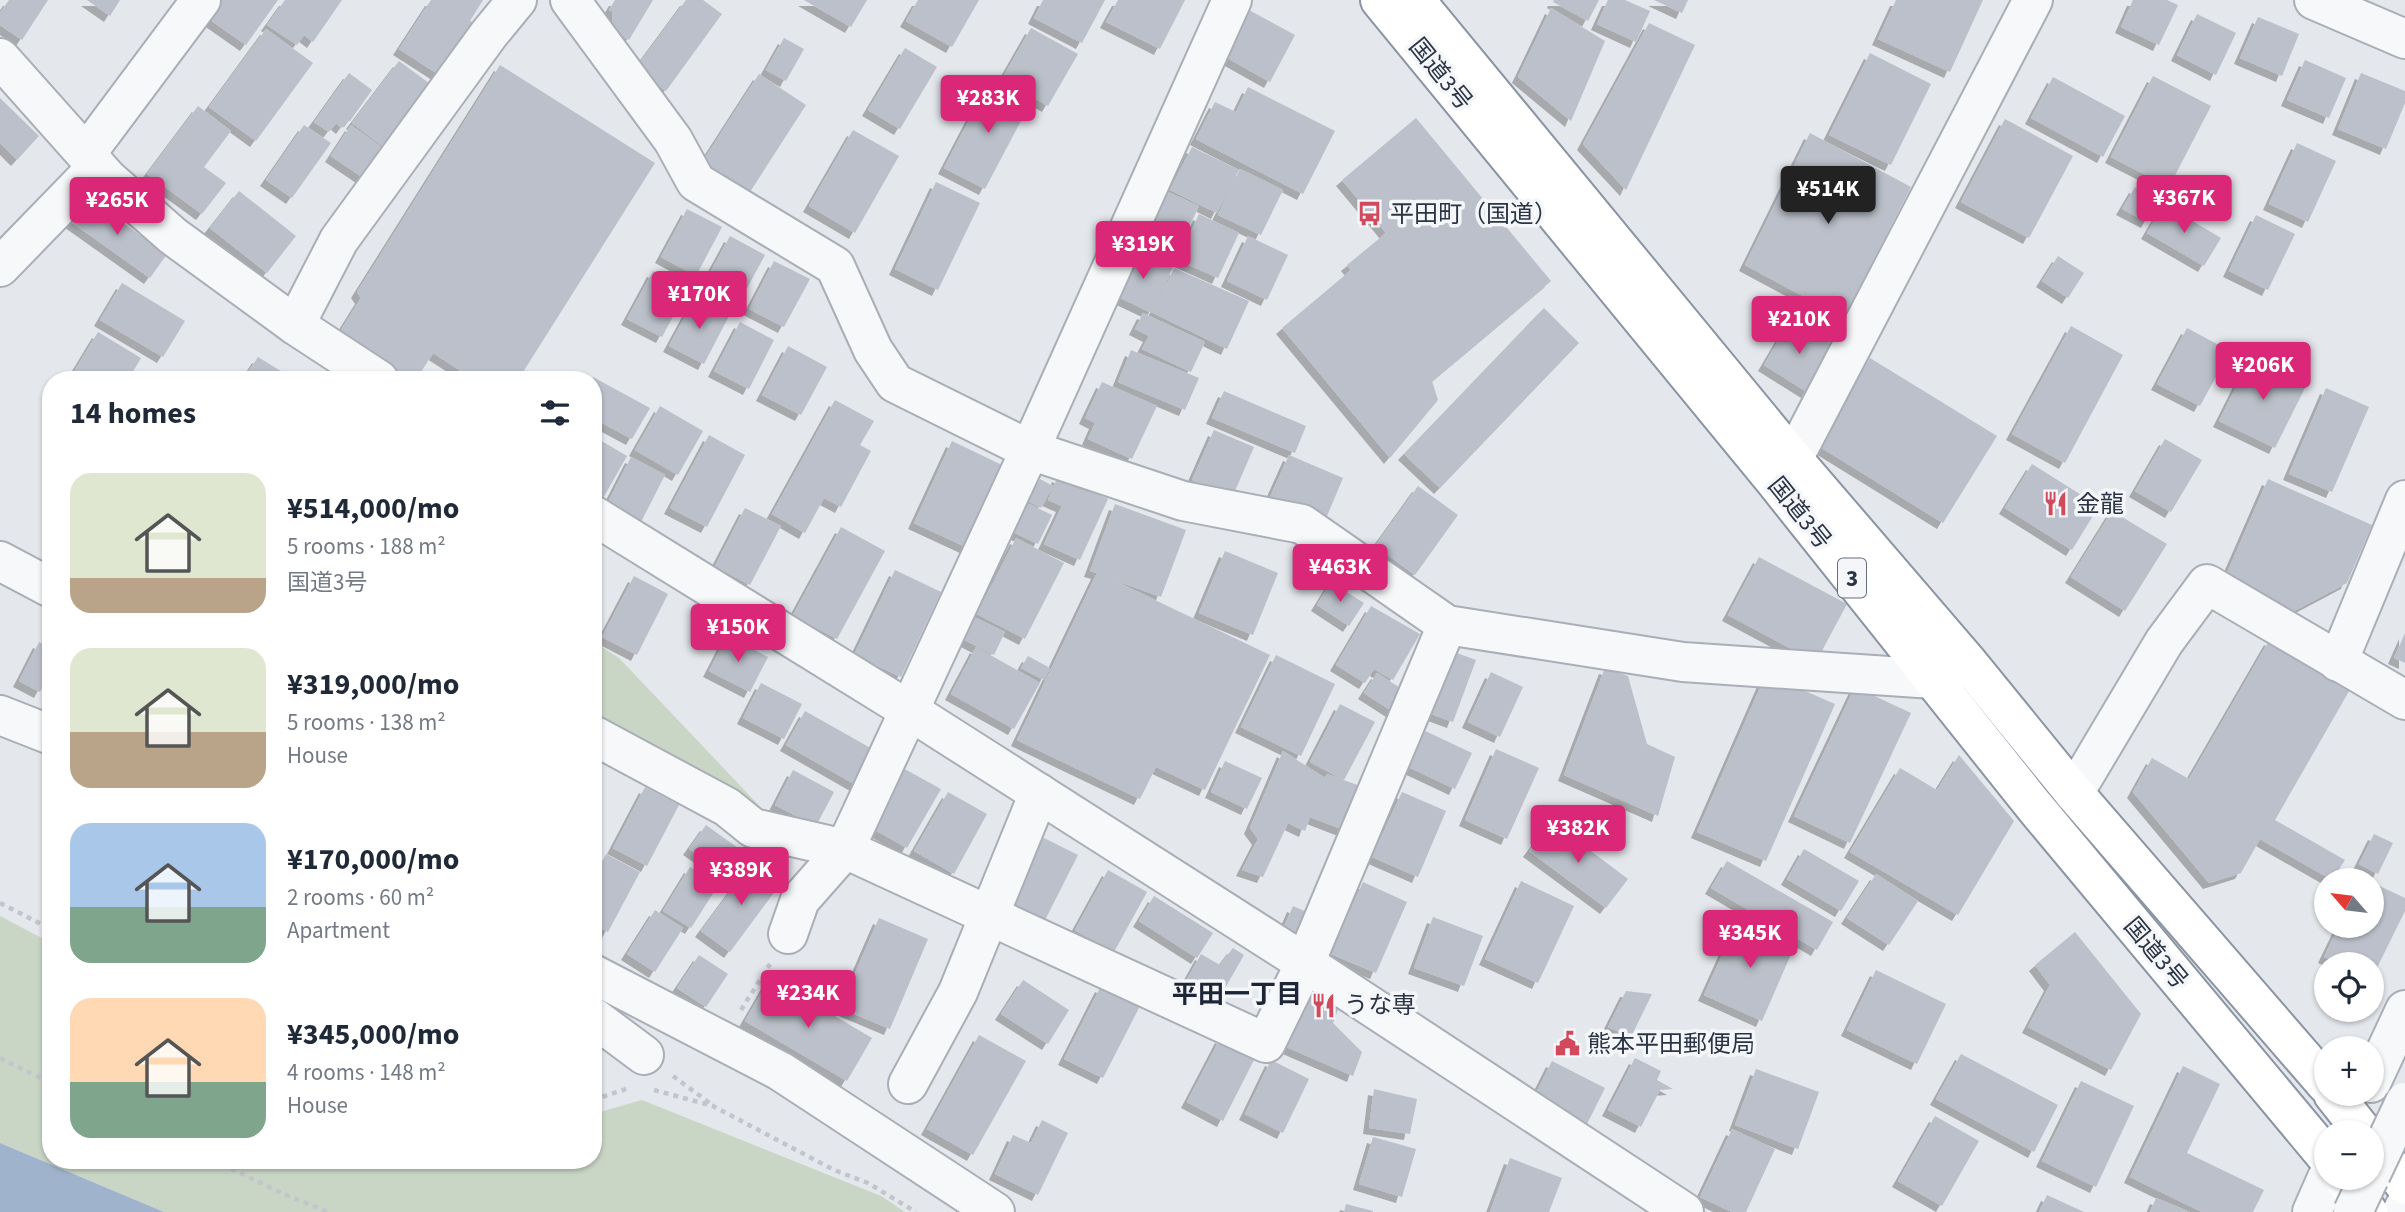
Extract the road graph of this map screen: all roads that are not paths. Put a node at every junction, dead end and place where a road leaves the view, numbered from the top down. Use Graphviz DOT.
graph roads {
  1 [pos="201,0"];
  2 [pos="517,0"];
  3 [pos="570,0"];
  4 [pos="1232,0"];
  5 [pos="1380,0"];
  6 [pos="1415,0"];
  7 [pos="2033,0"];
  8 [pos="2314,0"];
  9 [pos="2405,39"];
  10 [pos="0,58"];
  11 [pos="92,160"];
  12 [pos="0,267"];
  13 [pos="295,325"];
  14 [pos="365,371"];
  15 [pos="1030,450"];
  16 [pos="1793,459"];
  17 [pos="2405,500"];
  18 [pos="602,521"];
  19 [pos="0,561"];
  20 [pos="42,583"];
  21 [pos="1447,625"];
  22 [pos="2338,662"];
  23 [pos="1969,664"];
  24 [pos="1933,679"];
  25 [pos="2405,700"];
  26 [pos="910,711"];
  27 [pos="0,715"];
  28 [pos="42,731"];
  29 [pos="602,740"];
  30 [pos="1039,793"];
  31 [pos="2074,793"];
  32 [pos="845,849"];
  33 [pos="990,914"];
  34 [pos="788,933"];
  35 [pos="1305,963"];
  36 [pos="602,979"];
  37 [pos="2405,1010"];
  38 [pos="602,1028"];
  39 [pos="2384,1055"];
  40 [pos="2314,1069"];
  41 [pos="643,1076"];
  42 [pos="908,1084"];
  43 [pos="2405,1102"];
  44 [pos="2356,1119"];
  45 [pos="2314,1142"];
  46 [pos="2384,1146"];
  47 [pos="2405,1185"];
  48 [pos="2322,1190"];
  49 [pos="2352,1190"];
  50 [pos="2363,1190"];
  51 [pos="2405,1206"];
  52 [pos="995,1212"];
  53 [pos="1684,1212"];
  54 [pos="2312,1212"];
  55 [pos="2353,1212"];
  56 [pos="2368,1212"];
  57 [pos="2402,1212"];
  1 -- 11 [label="street"];
  2 -- 13 [label="street"];
  3 -- 15 [label="street"];
  4 -- 15 [label="street"];
  5 -- 24 [label="highway, 国道3号 / 3"];
  6 -- 16 [label="highway, 国道3号 / 3"];
  7 -- 16 [label="street"];
  8 -- 9 [label="street"];
  10 -- 11 [label="street"];
  11 -- 12 [label="street"];
  11 -- 13 [label="street"];
  13 -- 14 [label="street"];
  15 -- 21 [label="street"];
  15 -- 26 [label="street"];
  16 -- 23 [label="highway, 国道3号 / 3"];
  17 -- 22 [label="street"];
  18 -- 26 [label="street"];
  19 -- 20 [label="street"];
  21 -- 24 [label="street"];
  21 -- 35 [label="street"];
  22 -- 25 [label="street"];
  22 -- 31 [label="street"];
  23 -- 24 [label="street"];
  23 -- 31 [label="highway, 国道3号 / 3"];
  24 -- 45 [label="highway, 国道3号 / 3"];
  26 -- 30 [label="street"];
  26 -- 32 [label="street"];
  27 -- 28 [label="street"];
  29 -- 32 [label="street"];
  30 -- 33 [label="street"];
  30 -- 35 [label="street"];
  31 -- 40 [label="highway, 国道3号 / 3"];
  32 -- 33 [label="street"];
  32 -- 34 [label="street"];
  33 -- 35 [label="street"];
  33 -- 42 [label="street"];
  35 -- 53 [label="street"];
  36 -- 52 [label="street"];
  37 -- 39 [label="street"];
  38 -- 41 [label="street"];
  43 -- 46 [label="street, bridge"];
  44 -- 47 [label="highway"];
  48 -- 54 [label="street"];
  49 -- 56 [label="highway"];
  50 -- 55 [label="street, bridge"];
  51 -- 57 [label="street"];
}
